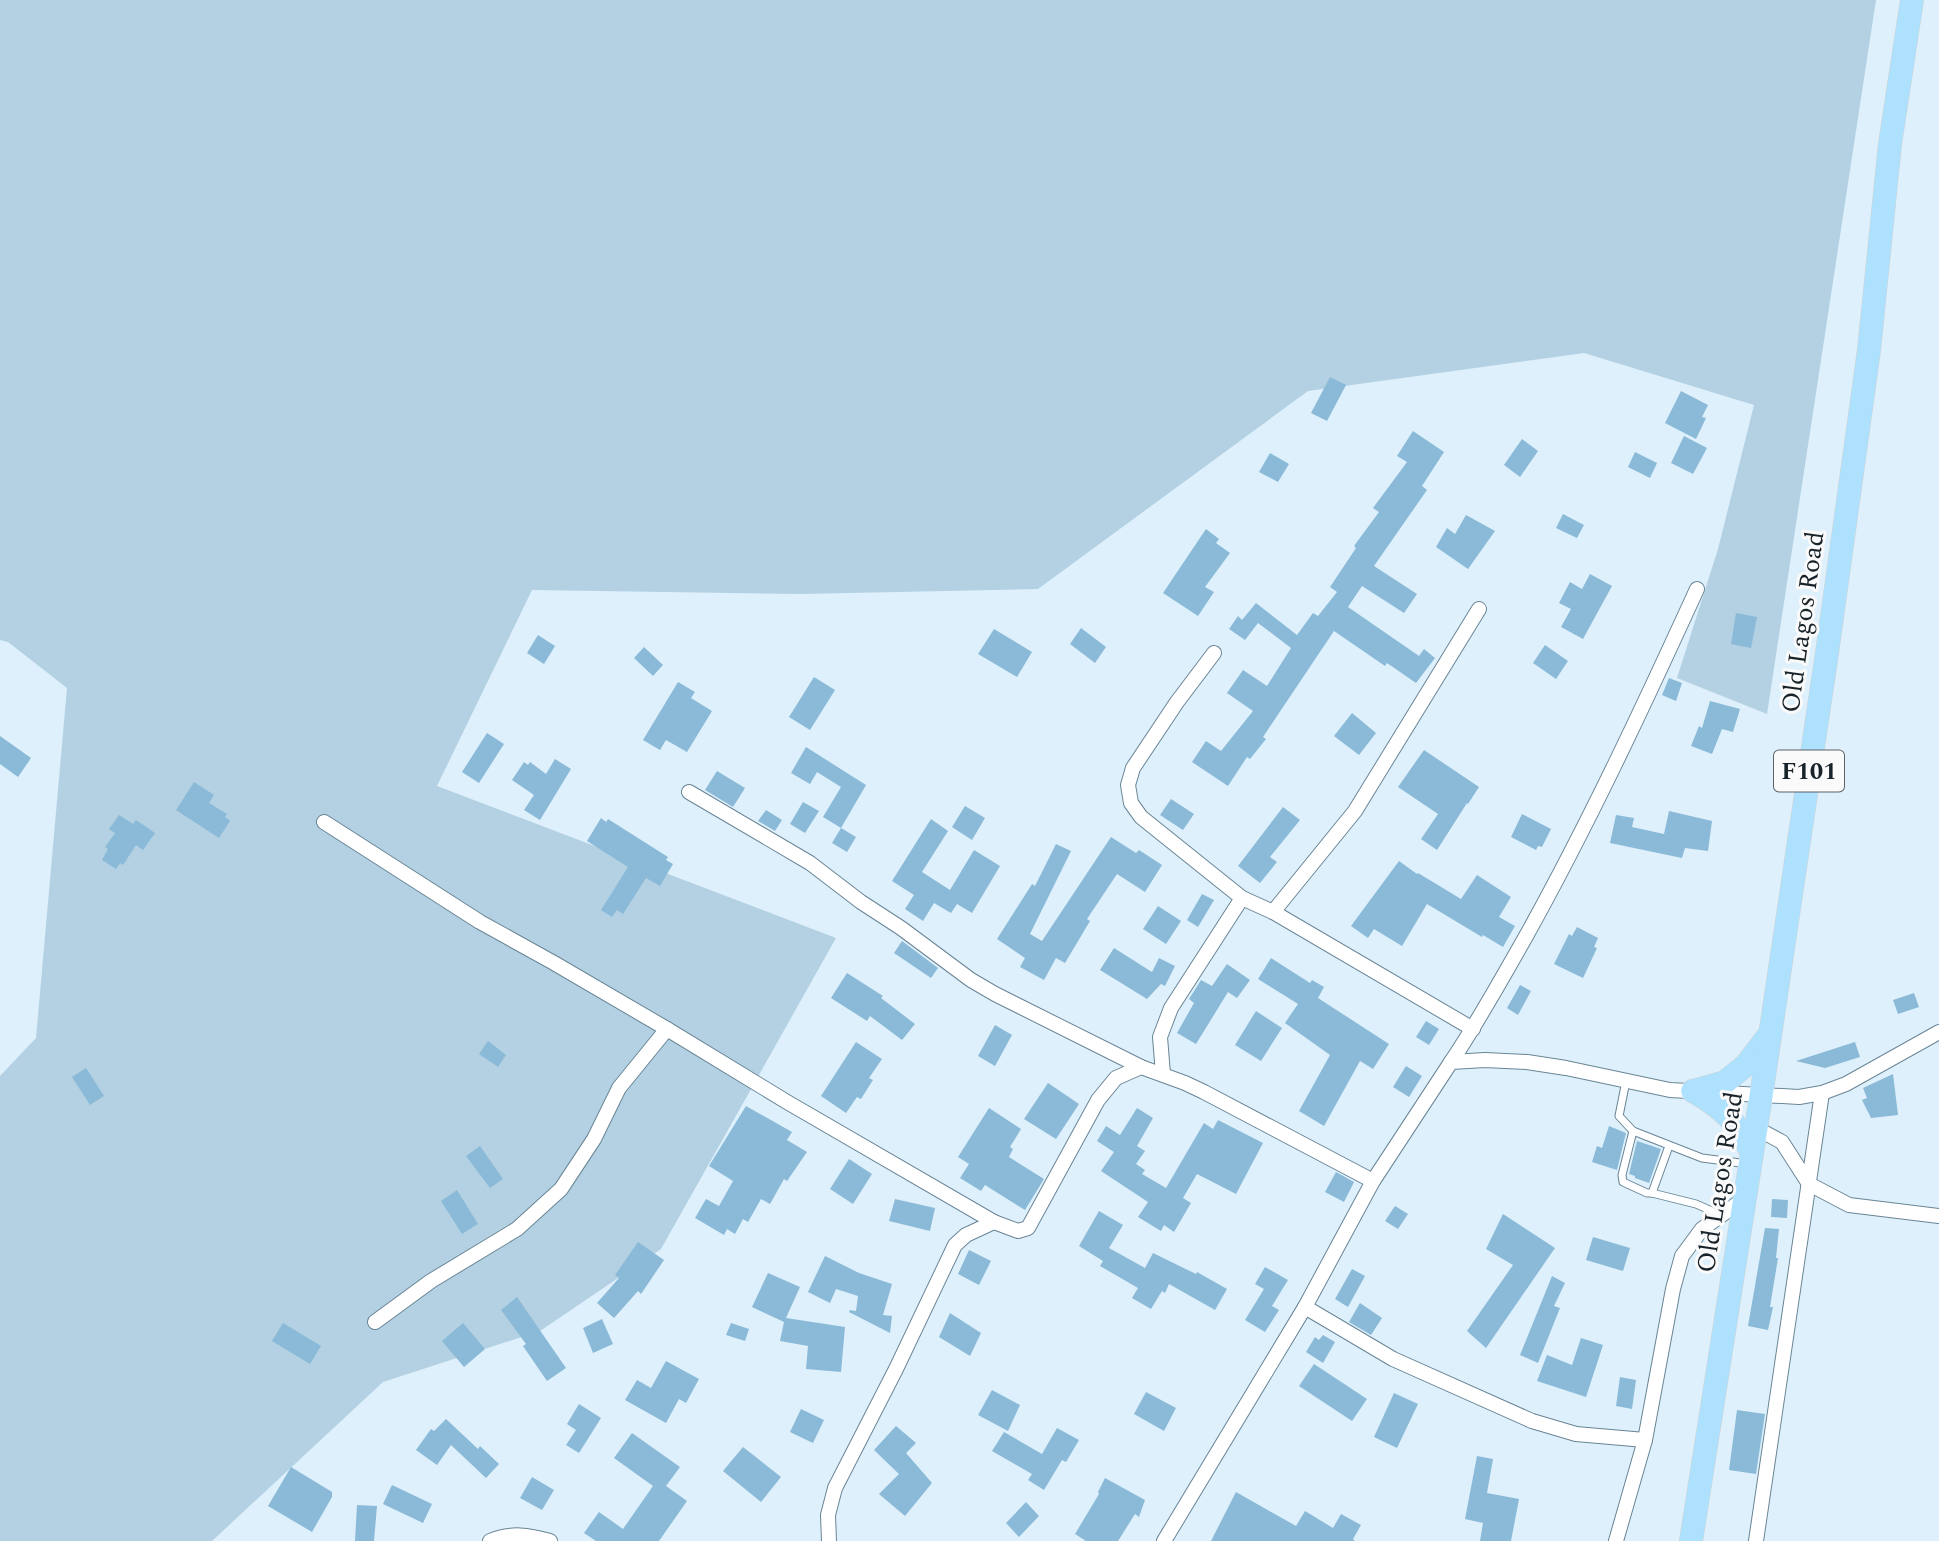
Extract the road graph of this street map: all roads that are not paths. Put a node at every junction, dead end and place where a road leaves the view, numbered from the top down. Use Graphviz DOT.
graph roads {
  1 [pos="1912,0"];
  2 [pos="1697,589"];
  3 [pos="1479,609"];
  4 [pos="1214,653"];
  5 [pos="689,792"];
  6 [pos="324,822"];
  7 [pos="1242,898"];
  8 [pos="1273,912"];
  9 [pos="667,1028"];
  10 [pos="1473,1029"];
  11 [pos="1939,1032"];
  12 [pos="1770,1033"];
  13 [pos="1451,1062"];
  14 [pos="1140,1068"];
  15 [pos="1163,1074"];
  16 [pos="1626,1080"];
  17 [pos="1693,1091"];
  18 [pos="1822,1093"];
  19 [pos="1761,1096"];
  20 [pos="1756,1128"];
  21 [pos="1633,1131"];
  22 [pos="1669,1146"];
  23 [pos="1751,1159"];
  24 [pos="1373,1181"];
  25 [pos="1810,1184"];
  26 [pos="1652,1193"];
  27 [pos="1744,1199"];
  28 [pos="1721,1215"];
  29 [pos="1939,1216"];
  30 [pos="994,1222"];
  31 [pos="1305,1307"];
  32 [pos="375,1322"];
  33 [pos="1645,1440"];
  34 [pos="490,1541"];
  35 [pos="550,1541"];
  36 [pos="829,1541"];
  37 [pos="1164,1541"];
  38 [pos="1616,1541"];
  39 [pos="1691,1541"];
  40 [pos="1756,1541"];
  1 -- 12 [label="main road, Old Lagos Road / F101"];
  2 -- 10 [label="street"];
  3 -- 8 [label="street"];
  4 -- 7 [label="street"];
  5 -- 14 [label="street"];
  6 -- 9 [label="street"];
  7 -- 8 [label="street"];
  7 -- 15 [label="street"];
  8 -- 10 [label="street"];
  9 -- 30 [label="street"];
  9 -- 32 [label="street"];
  10 -- 13 [label="street"];
  11 -- 18 [label="street"];
  12 -- 17 [label="main road"];
  12 -- 19 [label="main road, Old Lagos Road / F101"];
  13 -- 16 [label="street"];
  13 -- 24 [label="street"];
  14 -- 15 [label="street"];
  14 -- 30 [label="street"];
  15 -- 24 [label="street"];
  16 -- 17 [label="street"];
  16 -- 21 [label="lane"];
  17 -- 19 [label="street"];
  17 -- 23 [label="main road"];
  18 -- 19 [label="street"];
  18 -- 25 [label="street"];
  19 -- 20 [label="main road, Old Lagos Road / F101"];
  20 -- 23 [label="main road, Old Lagos Road / F101"];
  20 -- 25 [label="street"];
  21 -- 22 [label="lane"];
  21 -- 26 [label="lane"];
  22 -- 23 [label="lane"];
  22 -- 26 [label="lane"];
  23 -- 27 [label="main road, Old Lagos Road / F101"];
  24 -- 31 [label="street"];
  25 -- 29 [label="street"];
  25 -- 40 [label="street"];
  26 -- 28 [label="lane"];
  27 -- 28 [label="street"];
  27 -- 39 [label="main road, Old Lagos Road / F101"];
  28 -- 33 [label="street"];
  30 -- 36 [label="street"];
  31 -- 33 [label="street"];
  31 -- 37 [label="street"];
  33 -- 38 [label="street"];
  34 -- 35 [label="street"];
}
